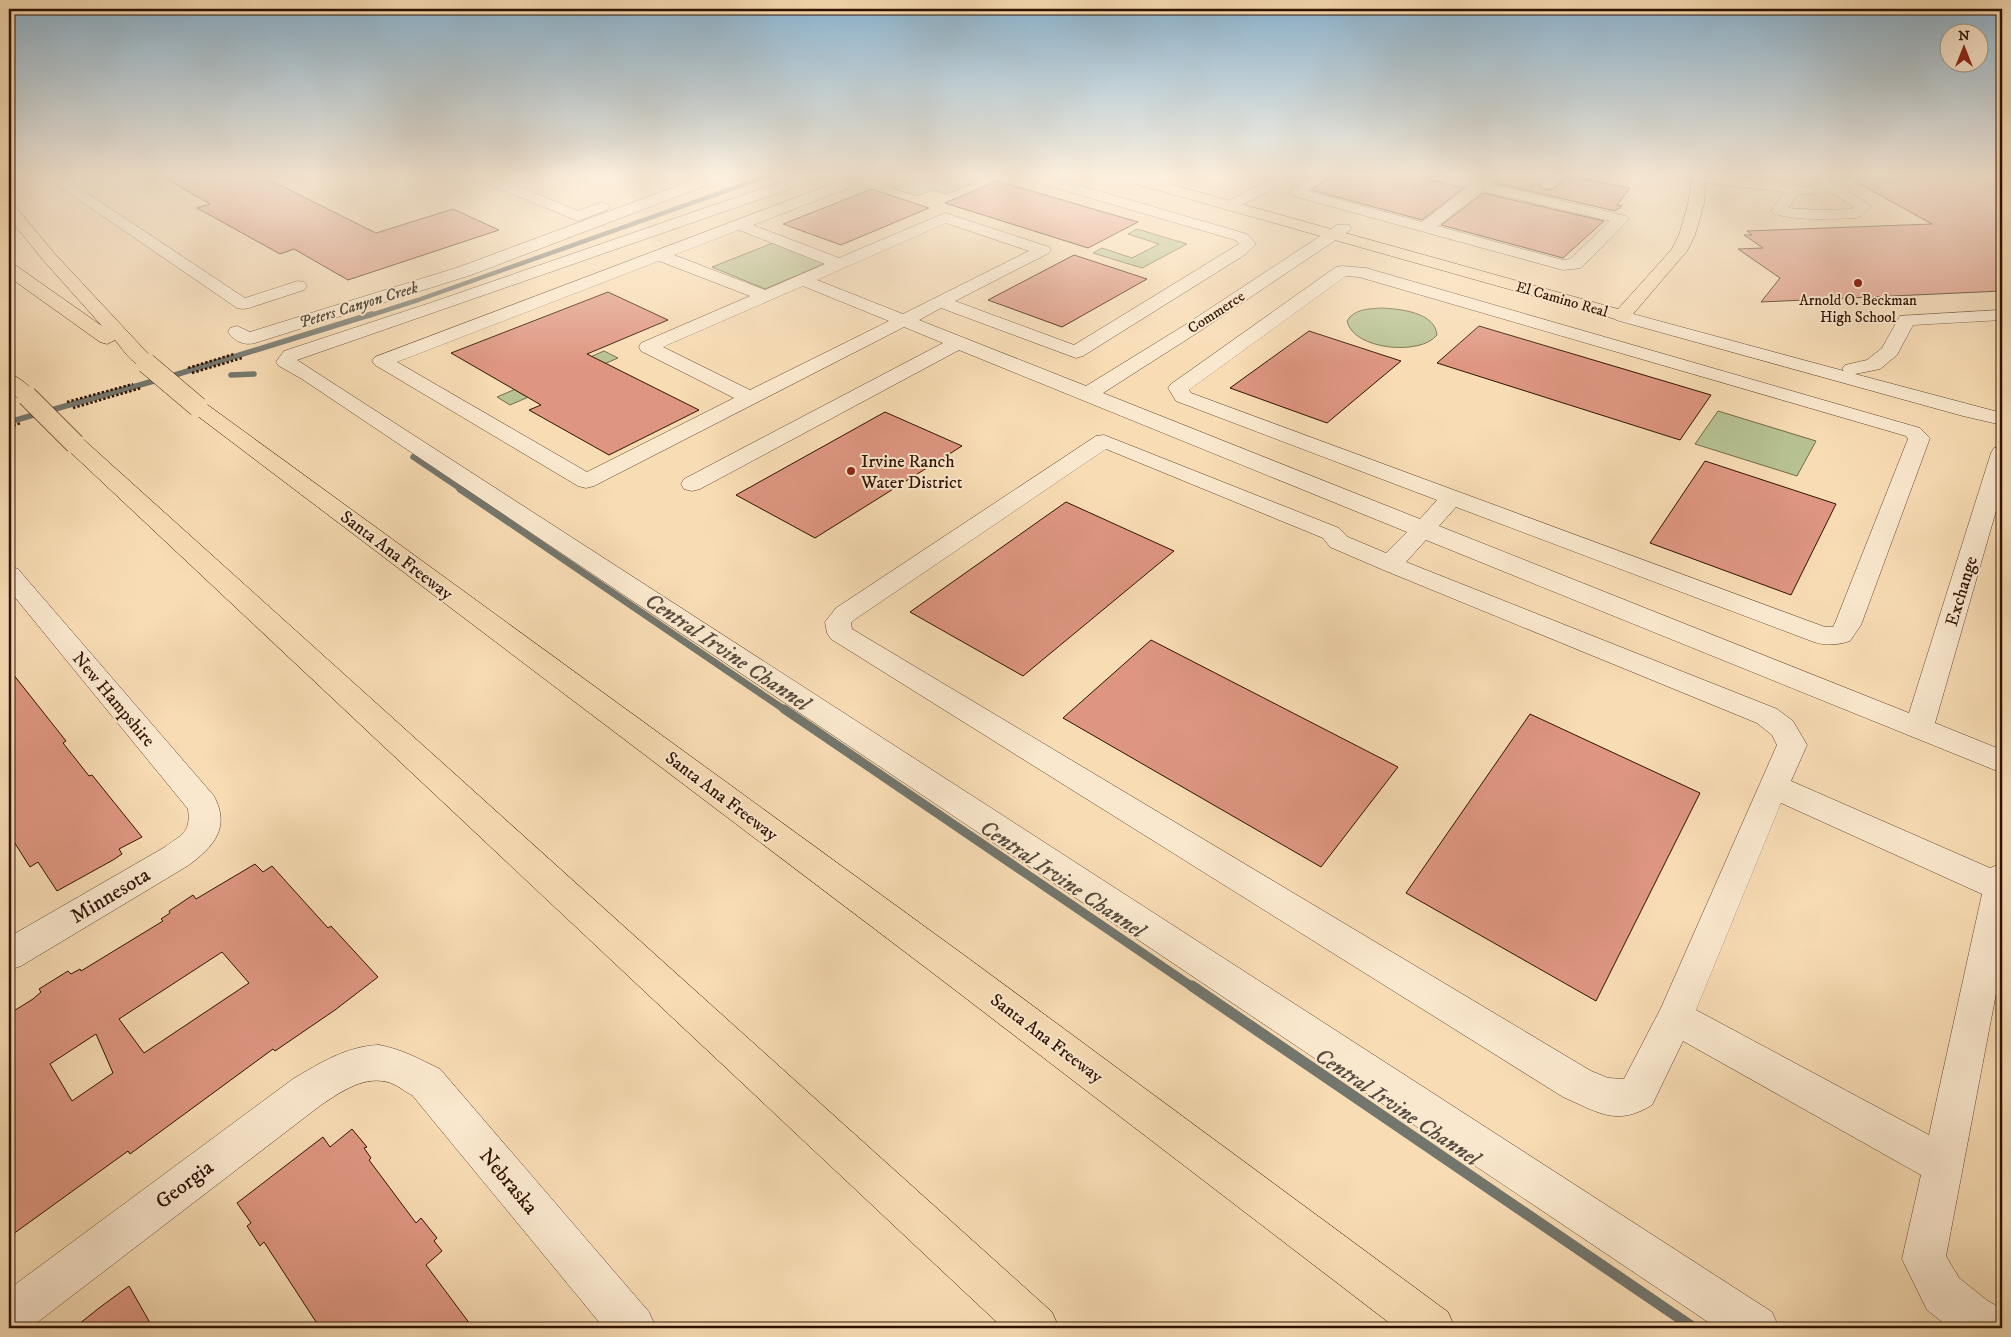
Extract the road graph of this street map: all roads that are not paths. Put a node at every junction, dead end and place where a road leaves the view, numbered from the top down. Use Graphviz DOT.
graph roads {
  1 [pos="33,238"];
  2 [pos="145,238"];
  3 [pos="555,238"];
  4 [pos="634,238"];
  5 [pos="705,238"];
  6 [pos="774,238"];
  7 [pos="898,238"];
  8 [pos="1007,238"];
  9 [pos="1241,238"];
  10 [pos="1325,238"];
  11 [pos="1365,238"];
  12 [pos="1465,238"];
  13 [pos="1601,238"];
  14 [pos="1686,238"];
  15 [pos="660,256"];
  16 [pos="840,264"];
  17 [pos="9,269"];
  18 [pos="803,280"];
  19 [pos="298,286"];
  20 [pos="765,296"];
  21 [pos="940,302"];
  22 [pos="1627,311"];
  23 [pos="1141,312"];
  24 [pos="2002,315"];
  25 [pos="904,320"];
  26 [pos="1177,324"];
  27 [pos="237,332"];
  28 [pos="959,342"];
  29 [pos="1240,344"];
  30 [pos="146,363"];
  31 [pos="1852,368"];
  32 [pos="9,380"];
  33 [pos="1087,394"];
  34 [pos="750,398"];
  35 [pos="2002,418"];
  36 [pos="2002,453"];
  37 [pos="692,484"];
  38 [pos="1453,497"];
  39 [pos="1423,529"];
  40 [pos="1390,564"];
  41 [pos="9,574"];
  42 [pos="1919,729"];
  43 [pos="2002,762"];
  44 [pos="1773,786"];
  45 [pos="205,829"];
  46 [pos="2001,882"];
  47 [pos="9,955"];
  48 [pos="1675,1017"];
  49 [pos="366,1063"];
  50 [pos="1943,1165"];
  51 [pos="9,1316"];
  52 [pos="633,1328"];
  53 [pos="1036,1328"];
  54 [pos="1432,1328"];
  55 [pos="1756,1328"];
  56 [pos="1992,1328"];
  1 -- 30 [label="main road"];
  2 -- 19 [label="street"];
  3 -- 27 [label="street"];
  4 -- 55 [label="street"];
  5 -- 15 [label="street"];
  6 -- 16 [label="street"];
  7 -- 16 [label="street"];
  8 -- 21 [label="street"];
  9 -- 23 [label="street"];
  10 -- 26 [label="street, Commerce"];
  11 -- 22 [label="main road, El Camino Real"];
  12 -- 13 [label="street"];
  14 -- 22 [label="main road"];
  15 -- 20 [label="street"];
  15 -- 34 [label="street"];
  16 -- 18 [label="street"];
  17 -- 30 [label="main road, Santa Ana Freeway"];
  18 -- 20 [label="street"];
  18 -- 25 [label="street"];
  20 -- 34 [label="street"];
  21 -- 23 [label="street"];
  21 -- 25 [label="street"];
  22 -- 31 [label="street, El Camino Real"];
  22 -- 35 [label="street, El Camino Real"];
  23 -- 26 [label="street"];
  24 -- 31 [label="street"];
  25 -- 28 [label="street"];
  25 -- 34 [label="street"];
  26 -- 29 [label="street"];
  26 -- 33 [label="street, Commerce"];
  28 -- 33 [label="street"];
  28 -- 37 [label="street"];
  29 -- 38 [label="street"];
  29 -- 38 [label="street"];
  30 -- 54 [label="main road, Santa Ana Freeway, bridge"];
  31 -- 35 [label="street, El Camino Real"];
  32 -- 53 [label="main road, bridge"];
  33 -- 39 [label="street"];
  36 -- 42 [label="street, Exchange"];
  38 -- 39 [label="street"];
  39 -- 40 [label="street"];
  39 -- 42 [label="street"];
  40 -- 44 [label="street"];
  40 -- 48 [label="street"];
  41 -- 45 [label="street, New Hampshire"];
  42 -- 43 [label="street"];
  44 -- 46 [label="street"];
  44 -- 48 [label="street"];
  45 -- 47 [label="street, Minnesota"];
  46 -- 50 [label="street"];
  48 -- 50 [label="street"];
  49 -- 51 [label="street, Georgia"];
  49 -- 52 [label="street, Nebraska"];
  50 -- 56 [label="street"];
}
